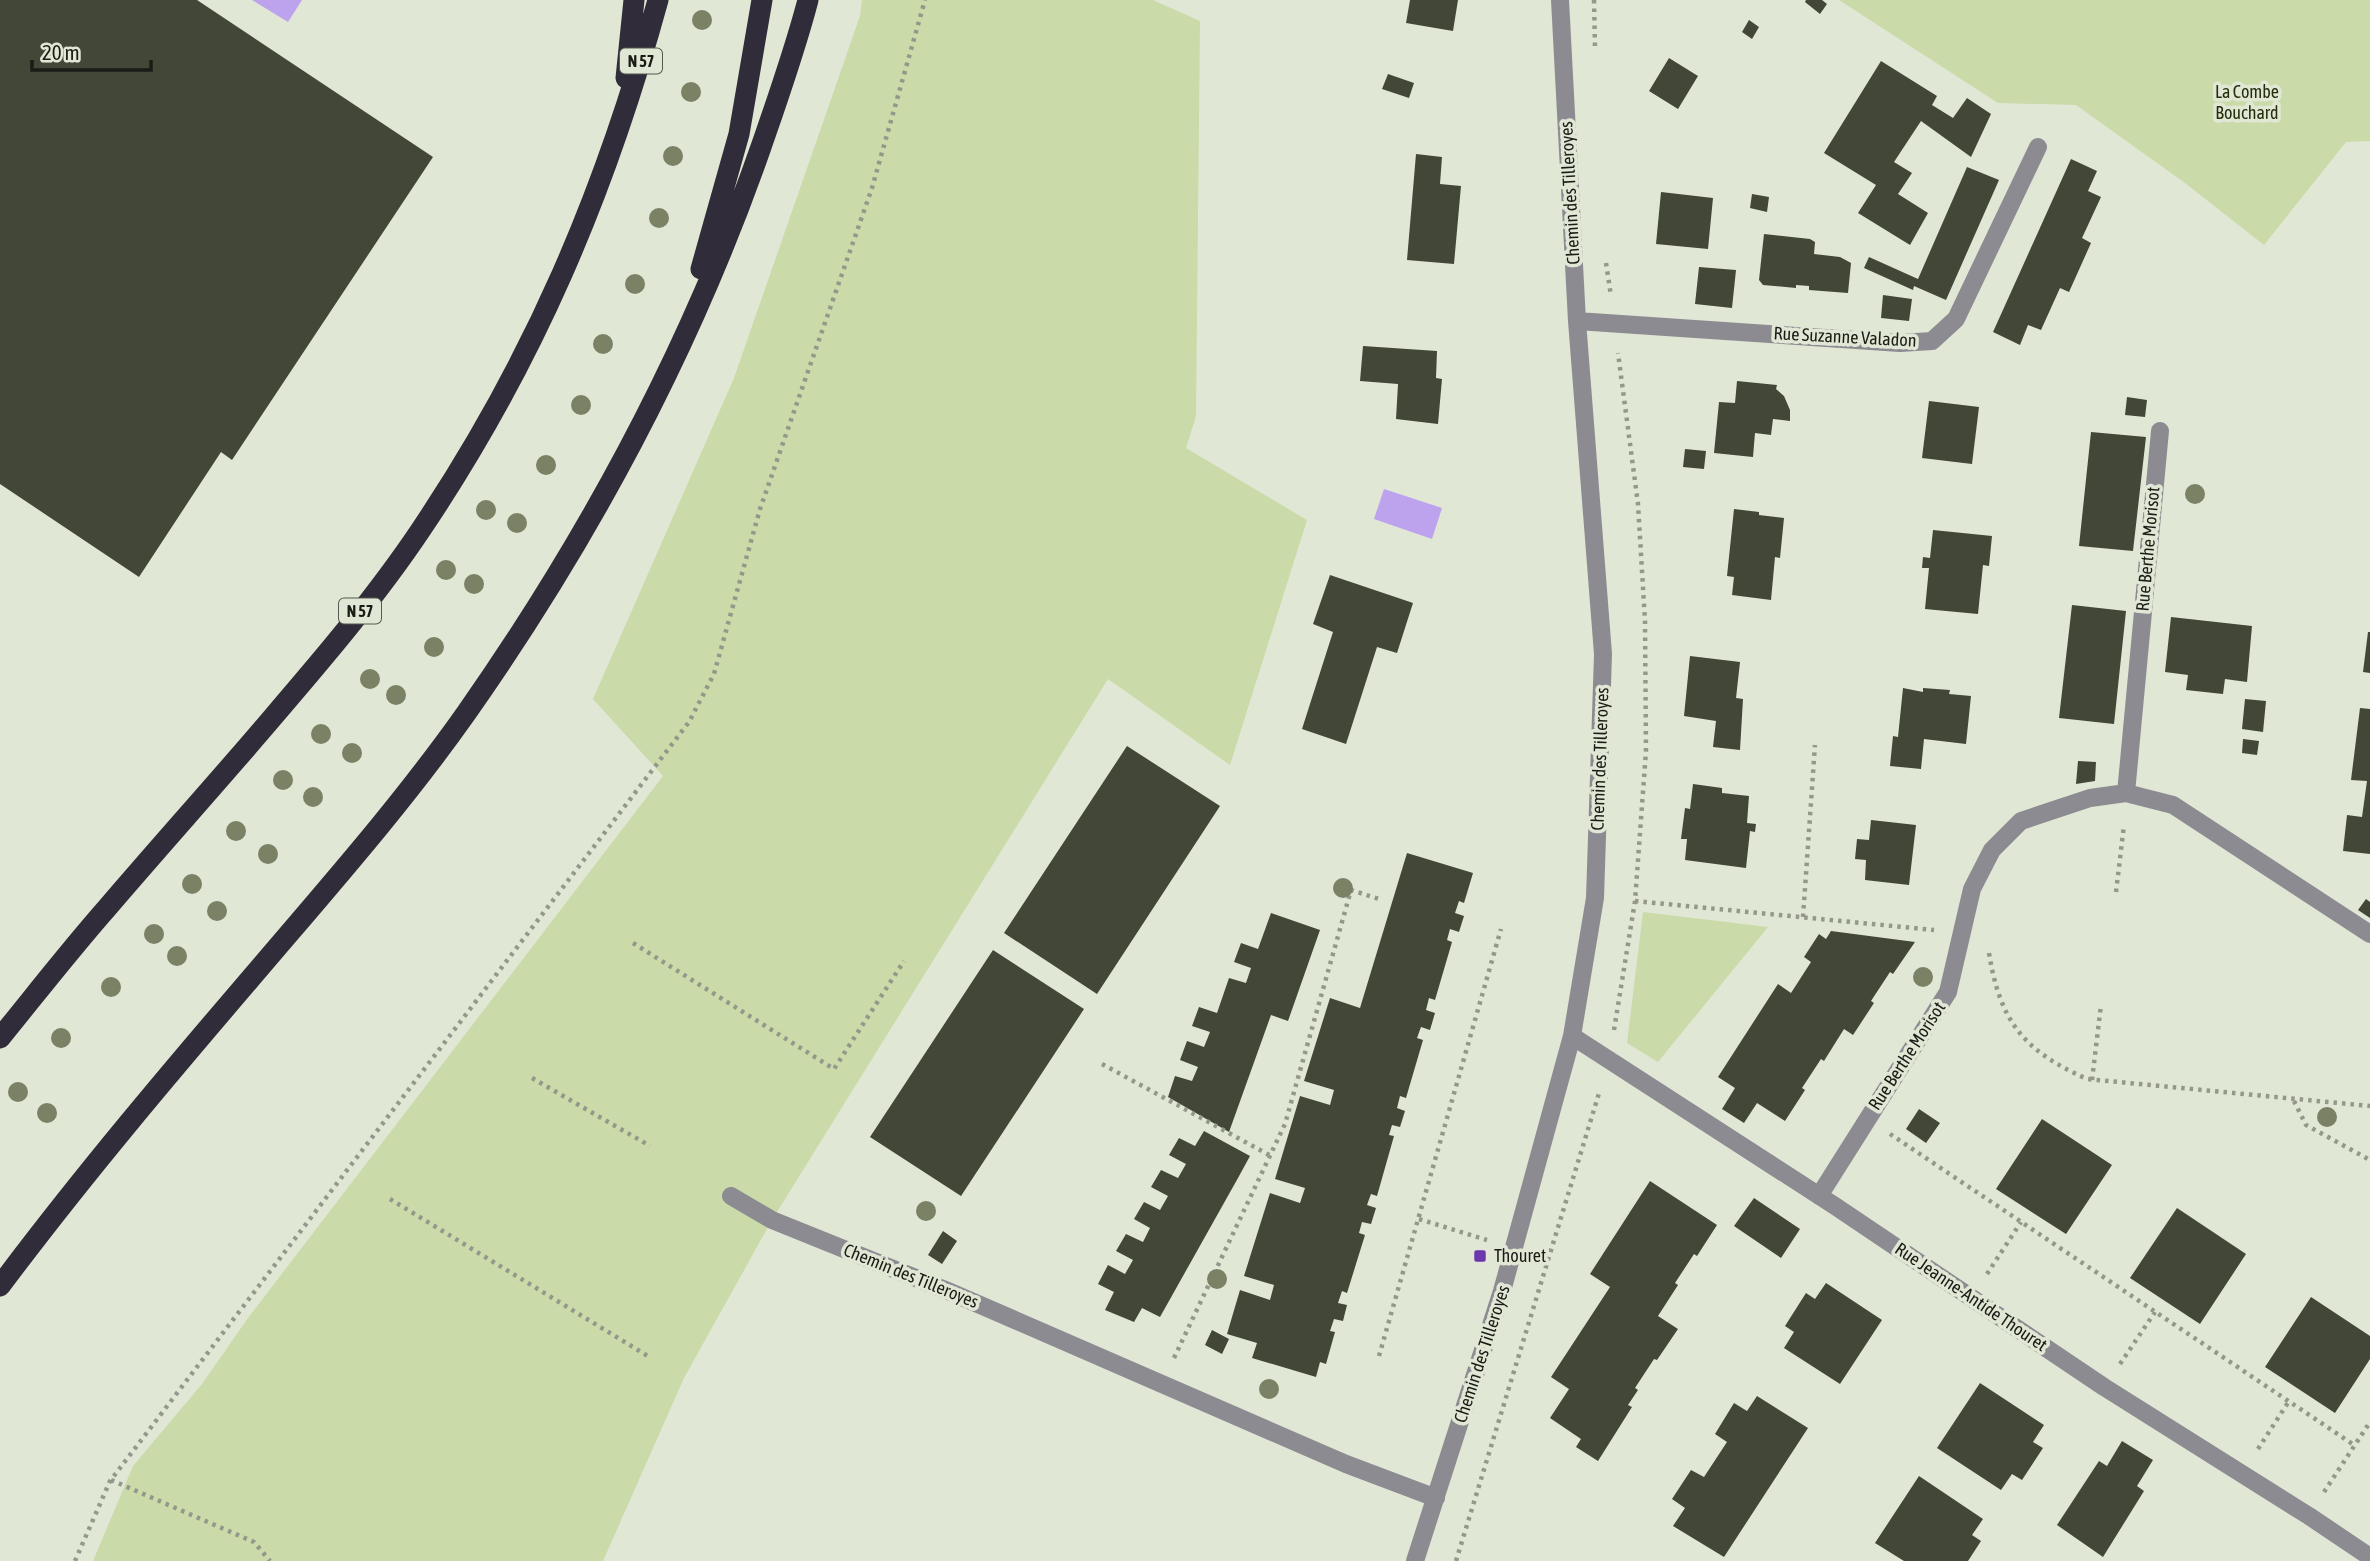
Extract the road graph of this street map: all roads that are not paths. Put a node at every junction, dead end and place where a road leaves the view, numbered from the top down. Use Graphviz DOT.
graph roads {
  1 [pos="634,0"];
  2 [pos="657,0"];
  3 [pos="762,0"];
  4 [pos="808,0"];
  5 [pos="1560,0"];
  6 [pos="621,121"];
  7 [pos="2038,147"];
  8 [pos="1577,321"];
  9 [pos="2160,431"];
  10 [pos="631,443"];
  11 [pos="2126,793"];
  12 [pos="2370,934"];
  13 [pos="1572,1036"];
  14 [pos="0,1038"];
  15 [pos="731,1196"];
  16 [pos="1819,1196"];
  17 [pos="0,1286"];
  18 [pos="1436,1498"];
  19 [pos="2370,1557"];
  20 [pos="1415,1561"];
  1 -- 6 [label="highway"];
  2 -- 6 [label="highway, N 57"];
  3 -- 10 [label="highway"];
  4 -- 10 [label="highway"];
  5 -- 8 [label="street, Chemin des Tilleroyes"];
  6 -- 14 [label="highway, N 57"];
  7 -- 8 [label="street, Rue Suzanne Valadon"];
  8 -- 13 [label="street, Chemin des Tilleroyes"];
  9 -- 11 [label="street, Rue Berthe Morisot"];
  10 -- 17 [label="highway"];
  11 -- 12 [label="street, Rue Berthe Morisot"];
  11 -- 16 [label="street, Rue Berthe Morisot"];
  13 -- 16 [label="street, Rue Jeanne-Antide Thouret"];
  13 -- 18 [label="street, Chemin des Tilleroyes"];
  15 -- 18 [label="street, Chemin des Tilleroyes"];
  16 -- 19 [label="street, Rue Jeanne-Antide Thouret"];
  18 -- 20 [label="street, Chemin des Tilleroyes"];
}
